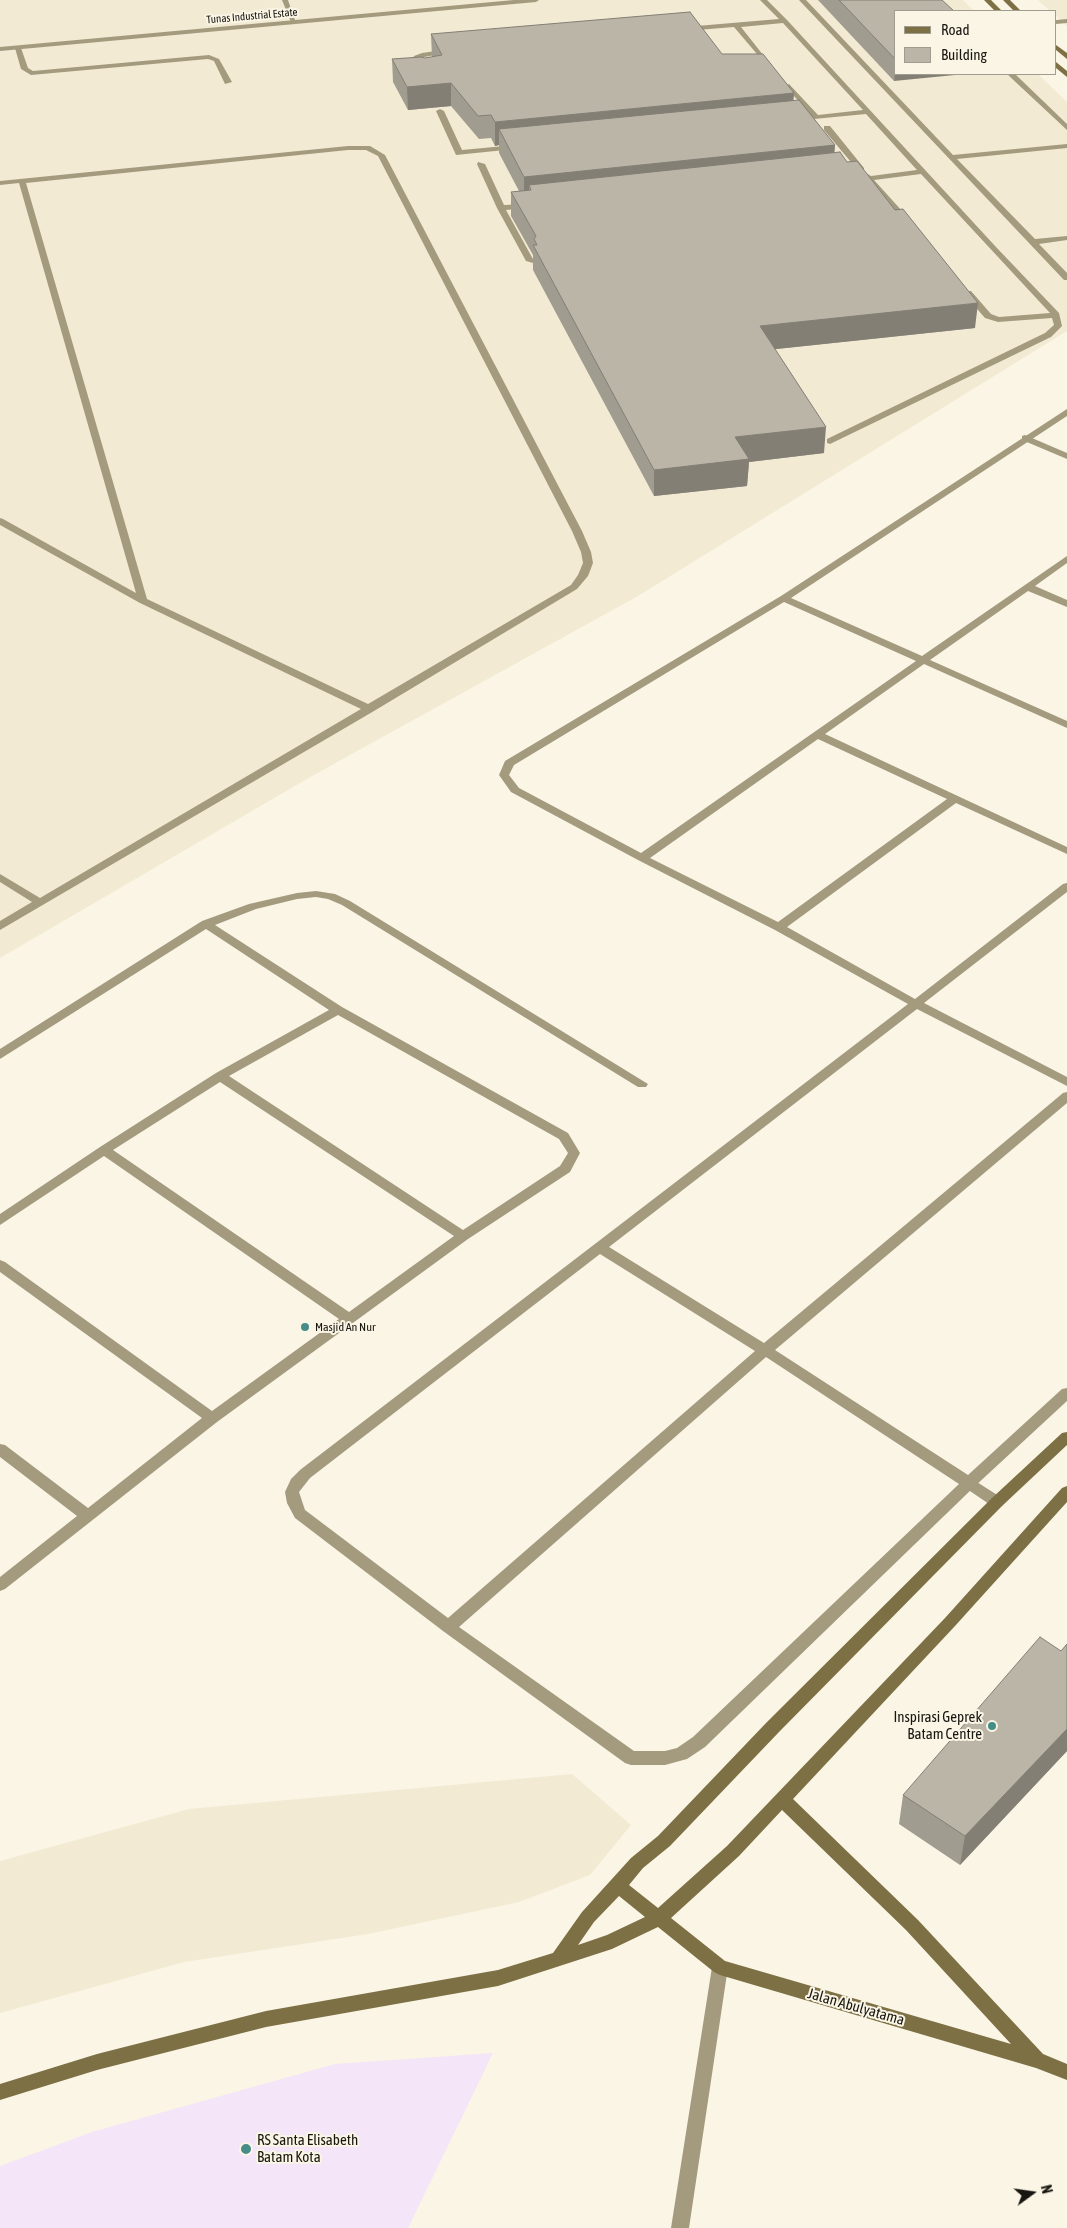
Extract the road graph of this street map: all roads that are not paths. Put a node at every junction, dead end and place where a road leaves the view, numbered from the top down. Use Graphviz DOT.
graph roads {
  1 [pos="285,0"];
  2 [pos="536,0"];
  3 [pos="763,0"];
  4 [pos="802,0"];
  5 [pos="987,0"];
  6 [pos="1006,0"];
  7 [pos="526,1"];
  8 [pos="998,10"];
  9 [pos="1017,10"];
  10 [pos="785,21"];
  11 [pos="294,22"];
  12 [pos="736,25"];
  13 [pos="681,30"];
  14 [pos="1057,47"];
  15 [pos="18,48"];
  16 [pos="0,49"];
  17 [pos="457,51"];
  18 [pos="1067,57"];
  19 [pos="768,65"];
  20 [pos="1057,65"];
  21 [pos="1012,75"];
  22 [pos="1067,75"];
  23 [pos="426,77"];
  24 [pos="228,82"];
  25 [pos="789,86"];
  26 [pos="440,110"];
  27 [pos="868,112"];
  28 [pos="816,117"];
  29 [pos="786,120"];
  30 [pos="827,128"];
  31 [pos="1067,128"];
  32 [pos="528,146"];
  33 [pos="1067,146"];
  34 [pos="951,157"];
  35 [pos="481,164"];
  36 [pos="861,170"];
  37 [pos="851,171"];
  38 [pos="922,172"];
  39 [pos="869,178"];
  40 [pos="22,181"];
  41 [pos="0,183"];
  42 [pos="531,205"];
  43 [pos="502,208"];
  44 [pos="910,223"];
  45 [pos="1067,238"];
  46 [pos="1033,242"];
  47 [pos="530,261"];
  48 [pos="1067,278"];
  49 [pos="960,283"];
  50 [pos="1056,314"];
  51 [pos="1067,412"];
  52 [pos="1026,438"];
  53 [pos="830,441"];
  54 [pos="1067,456"];
  55 [pos="0,521"];
  56 [pos="1067,559"];
  57 [pos="1028,587"];
  58 [pos="784,598"];
  59 [pos="143,601"];
  60 [pos="1067,604"];
  61 [pos="925,660"];
  62 [pos="370,709"];
  63 [pos="1067,725"];
  64 [pos="819,735"];
  65 [pos="954,798"];
  66 [pos="1067,851"];
  67 [pos="642,858"];
  68 [pos="0,877"];
  69 [pos="1067,886"];
  70 [pos="40,902"];
  71 [pos="206,924"];
  72 [pos="0,926"];
  73 [pos="778,927"];
  74 [pos="916,1004"];
  75 [pos="338,1010"];
  76 [pos="0,1055"];
  77 [pos="220,1076"];
  78 [pos="1067,1082"];
  79 [pos="642,1084"];
  80 [pos="1067,1096"];
  81 [pos="104,1150"];
  82 [pos="0,1220"];
  83 [pos="463,1236"];
  84 [pos="598,1247"];
  85 [pos="0,1265"];
  86 [pos="350,1319"];
  87 [pos="765,1350"];
  88 [pos="1067,1393"];
  89 [pos="212,1418"];
  90 [pos="1067,1437"];
  91 [pos="0,1449"];
  92 [pos="968,1483"];
  93 [pos="1067,1492"];
  94 [pos="997,1502"];
  95 [pos="88,1516"];
  96 [pos="0,1585"];
  97 [pos="448,1627"];
  98 [pos="782,1799"];
  99 [pos="618,1886"];
  100 [pos="658,1919"];
  101 [pos="559,1959"];
  102 [pos="720,1967"];
  103 [pos="1037,2060"];
  104 [pos="1067,2072"];
  105 [pos="0,2092"];
  106 [pos="680,2228"];
  1 -- 11 [label="street"];
  2 -- 7 [label="street, Tunas Industrial Estate"];
  3 -- 10 [label="street"];
  4 -- 34 [label="street"];
  5 -- 8 [label="main road"];
  6 -- 9 [label="main road"];
  7 -- 11 [label="street, Tunas Industrial Estate"];
  10 -- 12 [label="street"];
  10 -- 27 [label="street"];
  11 -- 15 [label="street, Tunas Industrial Estate"];
  12 -- 13 [label="street"];
  12 -- 19 [label="street"];
  14 -- 18 [label="main road"];
  15 -- 16 [label="street, Tunas Industrial Estate"];
  15 -- 24 [label="street"];
  17 -- 23 [label="street"];
  20 -- 22 [label="main road"];
  21 -- 31 [label="street"];
  25 -- 28 [label="street"];
  26 -- 32 [label="street"];
  27 -- 28 [label="street"];
  27 -- 38 [label="street"];
  28 -- 29 [label="street"];
  30 -- 36 [label="street"];
  33 -- 34 [label="street"];
  34 -- 46 [label="street"];
  35 -- 43 [label="street"];
  36 -- 37 [label="street"];
  36 -- 39 [label="street"];
  38 -- 39 [label="street"];
  38 -- 50 [label="street"];
  39 -- 44 [label="street"];
  40 -- 41 [label="street"];
  40 -- 59 [label="street"];
  40 -- 62 [label="street"];
  42 -- 43 [label="street"];
  43 -- 47 [label="street"];
  45 -- 46 [label="street"];
  46 -- 48 [label="street"];
  49 -- 50 [label="street"];
  50 -- 53 [label="street"];
  51 -- 52 [label="street"];
  52 -- 54 [label="street"];
  52 -- 58 [label="street"];
  55 -- 59 [label="street"];
  56 -- 57 [label="street"];
  57 -- 60 [label="street"];
  57 -- 61 [label="street"];
  58 -- 61 [label="street"];
  58 -- 67 [label="street"];
  59 -- 62 [label="street"];
  61 -- 63 [label="street"];
  61 -- 64 [label="street"];
  62 -- 70 [label="street"];
  64 -- 65 [label="street"];
  64 -- 67 [label="street"];
  65 -- 66 [label="street"];
  65 -- 73 [label="street"];
  67 -- 73 [label="street"];
  68 -- 70 [label="street"];
  69 -- 74 [label="street"];
  70 -- 72 [label="street"];
  71 -- 75 [label="street"];
  71 -- 76 [label="street"];
  71 -- 79 [label="street"];
  73 -- 74 [label="street"];
  74 -- 78 [label="street"];
  74 -- 84 [label="street"];
  75 -- 77 [label="street"];
  75 -- 83 [label="street"];
  77 -- 81 [label="street"];
  77 -- 83 [label="street"];
  80 -- 87 [label="street"];
  81 -- 82 [label="street"];
  81 -- 86 [label="street"];
  83 -- 86 [label="street"];
  84 -- 87 [label="street"];
  84 -- 97 [label="street"];
  85 -- 89 [label="street"];
  86 -- 89 [label="street"];
  87 -- 92 [label="street"];
  87 -- 97 [label="street"];
  88 -- 92 [label="street"];
  89 -- 95 [label="street"];
  90 -- 94 [label="main road"];
  91 -- 95 [label="street"];
  92 -- 94 [label="street"];
  92 -- 97 [label="street"];
  93 -- 98 [label="main road"];
  94 -- 99 [label="main road"];
  95 -- 96 [label="street"];
  98 -- 100 [label="main road"];
  98 -- 103 [label="main road"];
  99 -- 100 [label="main road, Jalan Abulyatama"];
  99 -- 101 [label="main road"];
  100 -- 101 [label="main road"];
  100 -- 102 [label="main road, Jalan Abulyatama"];
  101 -- 105 [label="main road"];
  102 -- 103 [label="main road, Jalan Abulyatama"];
  102 -- 106 [label="street"];
  103 -- 104 [label="main road, Jalan Abulyatama"];
}
